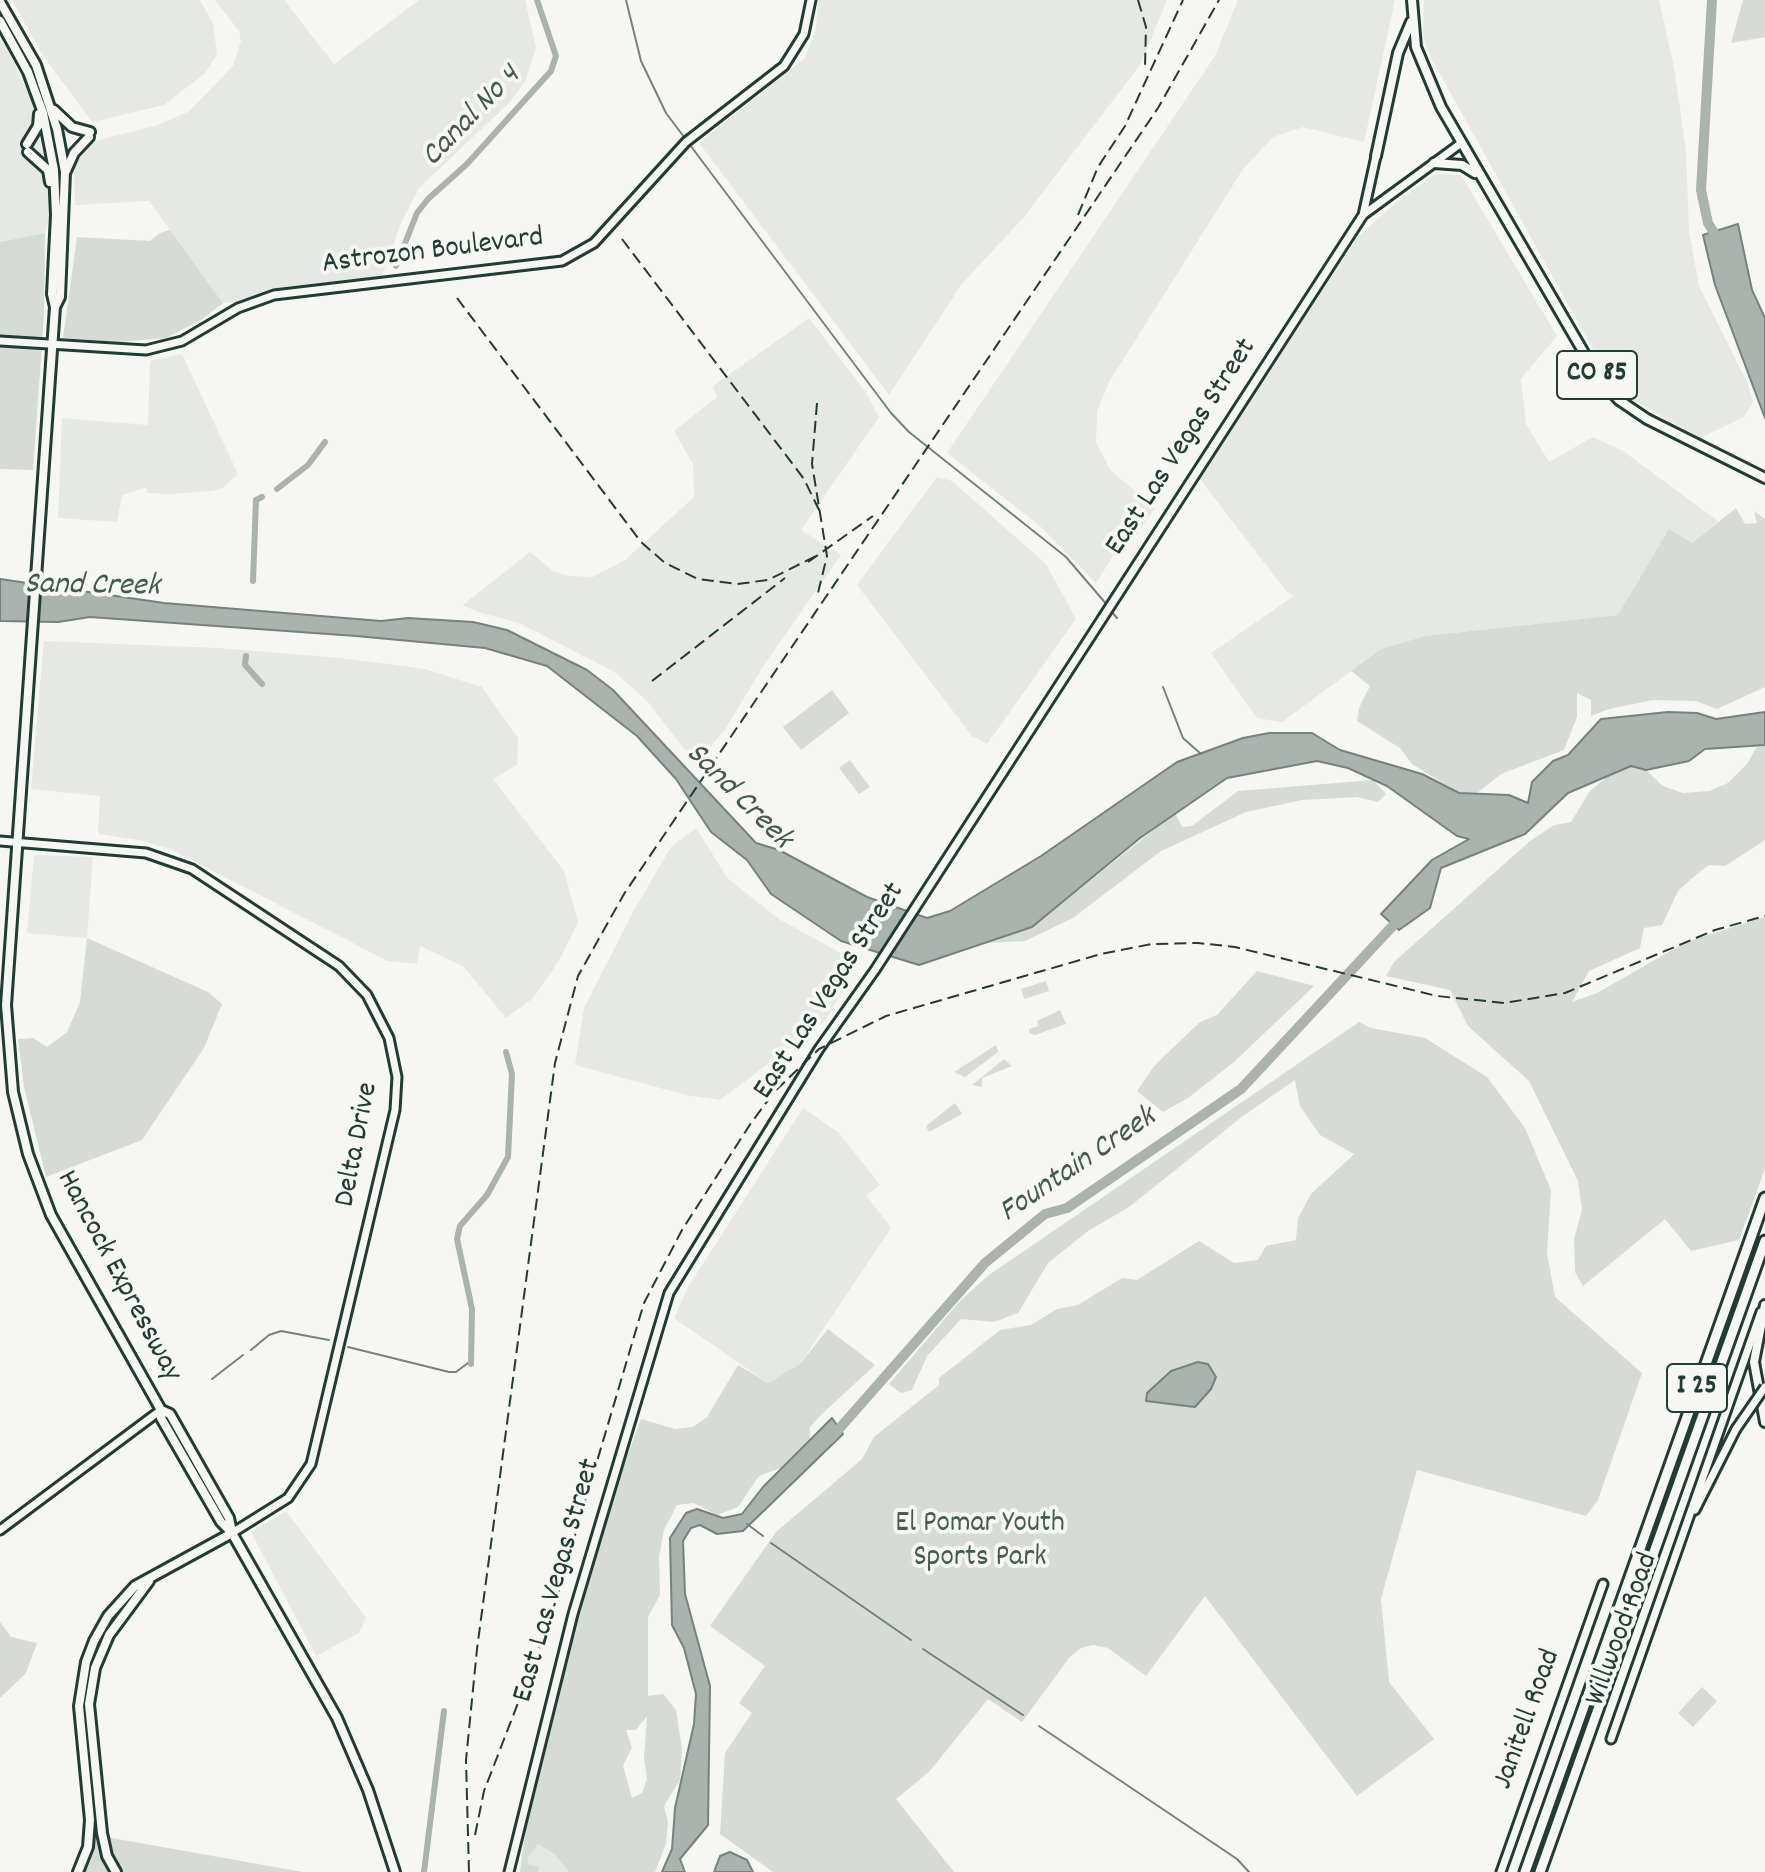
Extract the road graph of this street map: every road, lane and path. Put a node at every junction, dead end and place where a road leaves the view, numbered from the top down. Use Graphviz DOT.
graph roads {
  1 [pos="811,0"];
  2 [pos="1412,0"];
  3 [pos="0,2"];
  4 [pos="0,21"];
  5 [pos="1411,21"];
  6 [pos="34,86"];
  7 [pos="50,106"];
  8 [pos="1460,144"];
  9 [pos="1376,156"];
  10 [pos="1434,163"];
  11 [pos="65,172"];
  12 [pos="1480,177"];
  13 [pos="56,197"];
  14 [pos="1363,215"];
  15 [pos="55,307"];
  16 [pos="0,341"];
  17 [pos="52,346"];
  18 [pos="1765,478"];
  19 [pos="0,841"];
  20 [pos="18,842"];
  21 [pos="1765,1198"];
  22 [pos="1765,1241"];
  23 [pos="1765,1304"];
  24 [pos="1765,1387"];
  25 [pos="161,1410"];
  26 [pos="1765,1422"];
  27 [pos="0,1530"];
  28 [pos="232,1533"];
  29 [pos="1682,1537"];
  30 [pos="149,1581"];
  31 [pos="1603,1584"];
  32 [pos="1611,1739"];
  33 [pos="81,1742"];
  34 [pos="93,1758"];
  35 [pos="78,1872"];
  36 [pos="116,1872"];
  37 [pos="395,1872"];
  38 [pos="509,1872"];
  39 [pos="1501,1872"];
  40 [pos="1525,1872"];
  41 [pos="1540,1872"];
  1 -- 17 [label="street, Astrozon Boulevard"];
  2 -- 5 [label="main road, CO 85"];
  3 -- 7 [label="main road, Hancock Expressway"];
  4 -- 6 [label="main road, Hancock Expressway"];
  5 -- 8 [label="main road, CO 85"];
  5 -- 9 [label="main road"];
  6 -- 13 [label="main road, Hancock Expressway"];
  6 -- 13 [label="main road"];
  7 -- 11 [label="main road, Hancock Expressway"];
  7 -- 11 [label="main road"];
  8 -- 10 [label="street, East Las Vegas Street"];
  8 -- 12 [label="main road, CO 85"];
  9 -- 14 [label="street, East Las Vegas Street"];
  10 -- 12 [label="main road"];
  10 -- 14 [label="street, East Las Vegas Street"];
  11 -- 15 [label="main road, Hancock Expressway"];
  12 -- 18 [label="main road, CO 85"];
  13 -- 15 [label="main road, Hancock Expressway"];
  14 -- 38 [label="street, East Las Vegas Street"];
  15 -- 17 [label="main road, Hancock Expressway"];
  16 -- 17 [label="street, Astrozon Boulevard"];
  17 -- 20 [label="main road, Hancock Expressway"];
  19 -- 20 [label="street, Delta Drive"];
  20 -- 25 [label="main road, Hancock Expressway"];
  20 -- 28 [label="street, Delta Drive"];
  21 -- 40 [label="highway, I 25"];
  22 -- 41 [label="highway, I 25"];
  23 -- 26 [label="main road"];
  23 -- 29 [label="street, Willwood Road"];
  24 -- 29 [label="street, Willwood Road, bridge"];
  25 -- 27 [label="street"];
  25 -- 28 [label="main road, Hancock Expressway"];
  28 -- 30 [label="main road"];
  28 -- 37 [label="main road, Hancock Expressway"];
  29 -- 32 [label="street, Willwood Road"];
  30 -- 33 [label="main road"];
  30 -- 34 [label="main road"];
  31 -- 39 [label="street, Janitell Road"];
  33 -- 34 [label="main road"];
  33 -- 35 [label="main road"];
  34 -- 36 [label="main road"];
}
